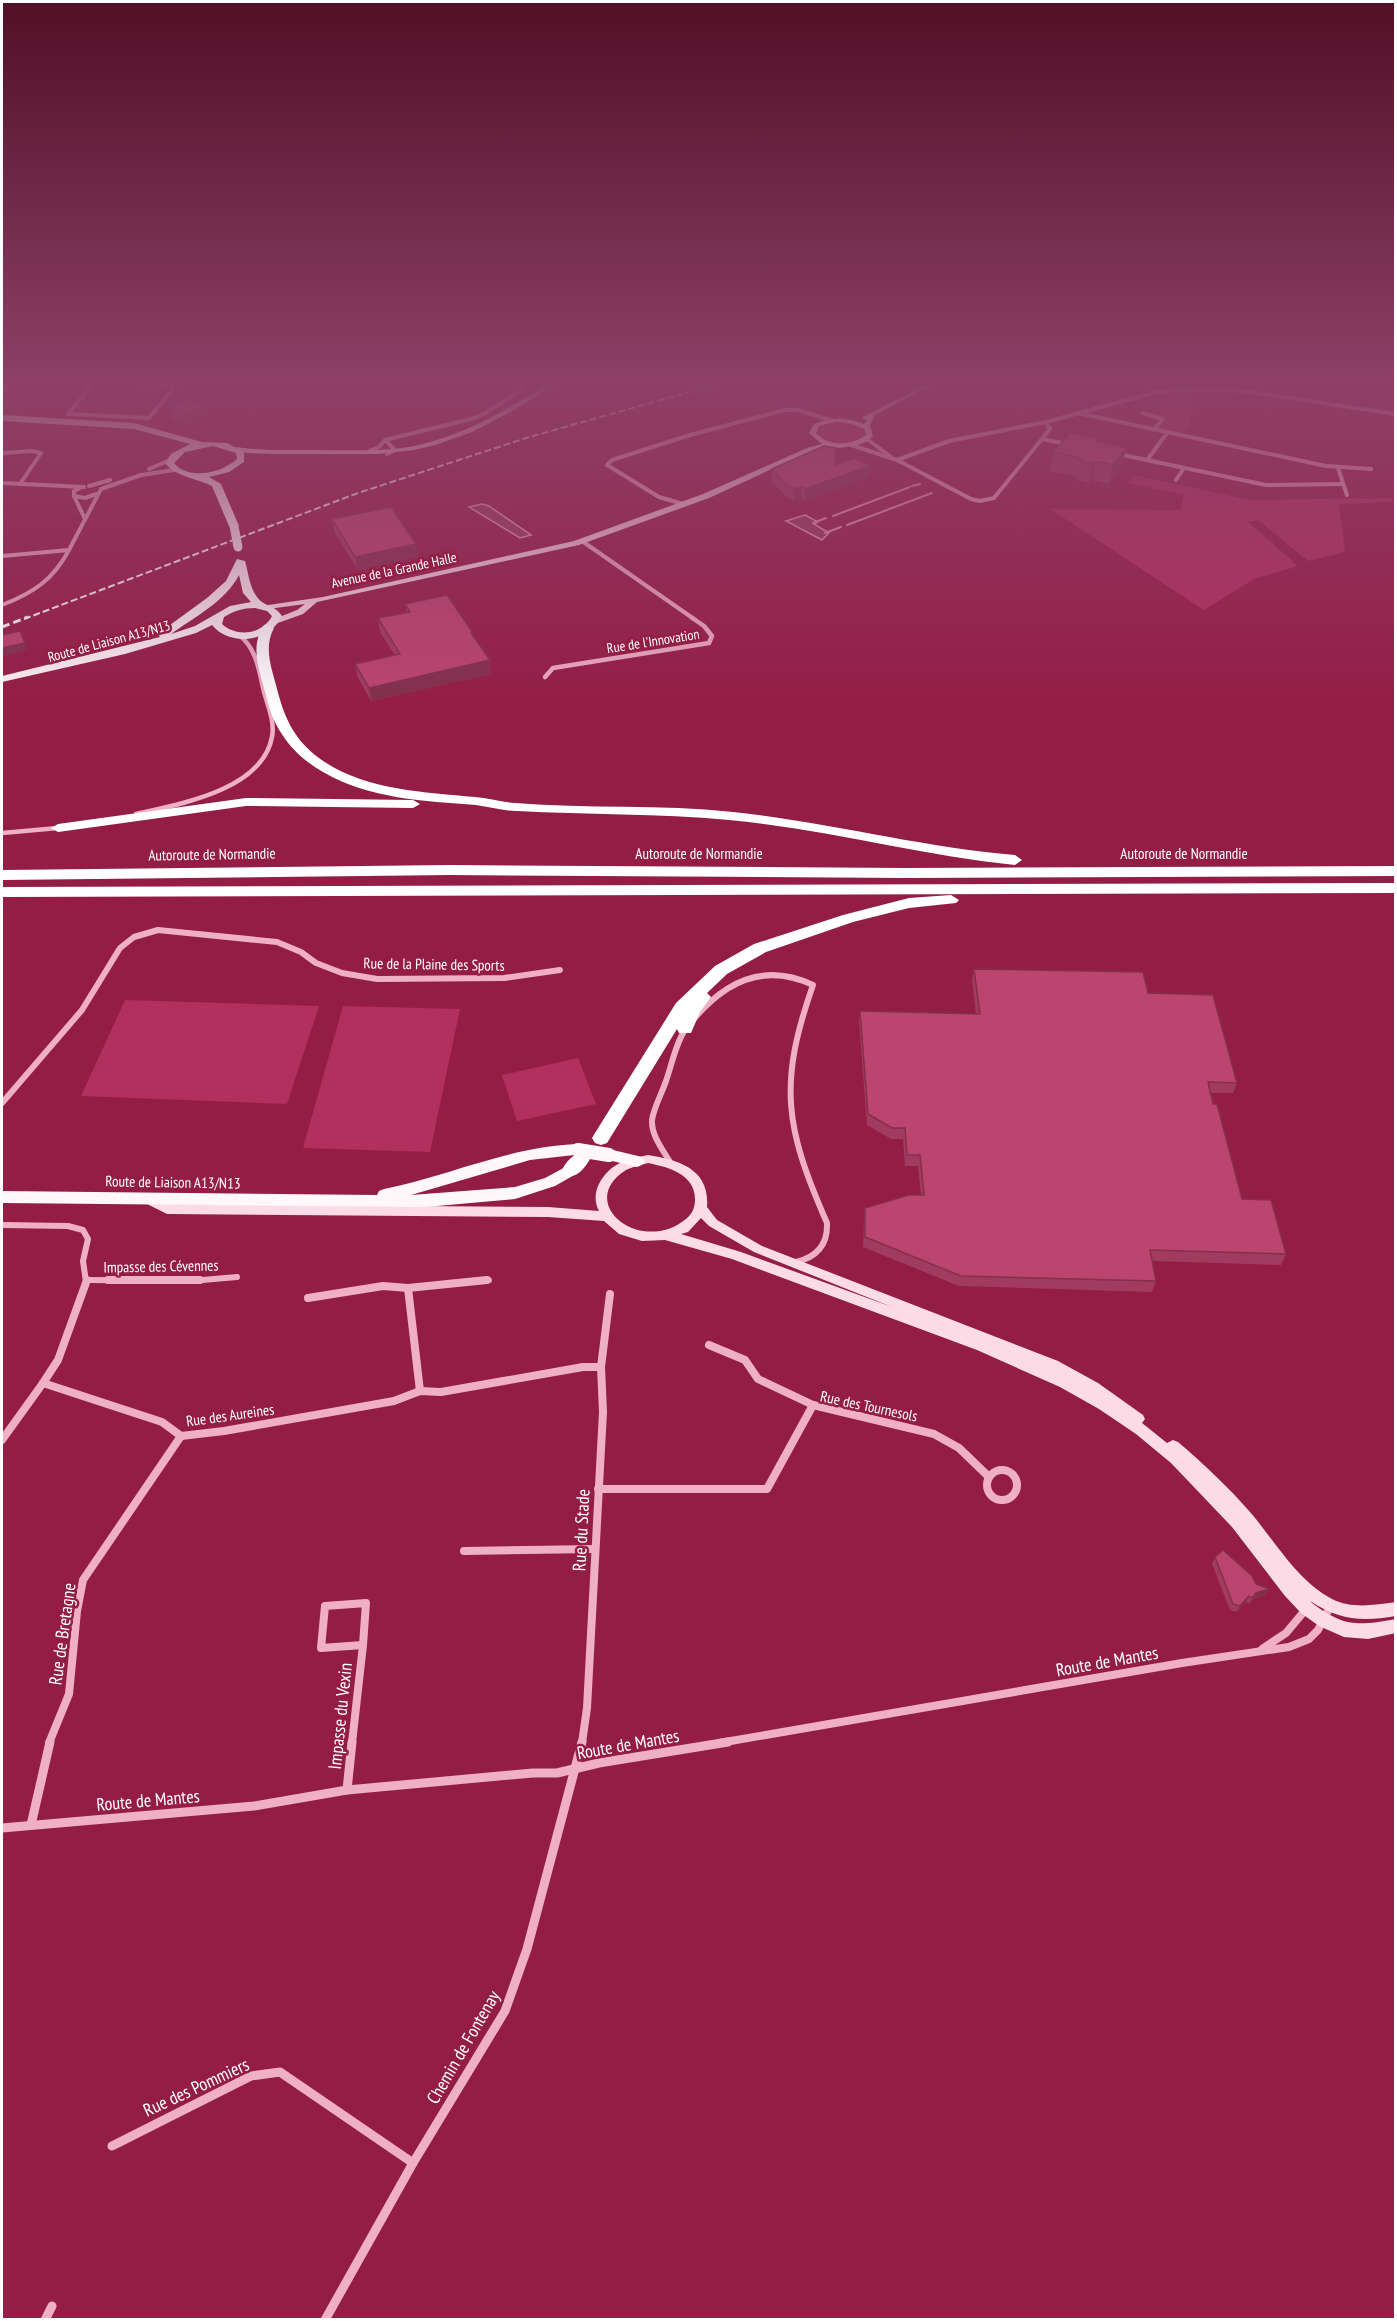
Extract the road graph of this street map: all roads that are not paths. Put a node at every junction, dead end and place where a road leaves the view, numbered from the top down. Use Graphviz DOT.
graph roads {
  1 [pos="70,491"];
  2 [pos="77,491"];
  3 [pos="220,491"];
  4 [pos="226,491"];
  5 [pos="648,491"];
  6 [pos="716,491"];
  7 [pos="956,491"];
  8 [pos="999,491"];
  9 [pos="1345,491"];
  10 [pos="98,492"];
  11 [pos="73,494"];
  12 [pos="1347,495"];
  13 [pos="659,498"];
  14 [pos="684,504"];
  15 [pos="229,511"];
  16 [pos="664,512"];
  17 [pos="85,519"];
  18 [pos="582,541"];
  19 [pos="69,550"];
  20 [pos="2,556"];
  21 [pos="240,562"];
  22 [pos="243,578"];
  23 [pos="323,599"];
  24 [pos="2,605"];
  25 [pos="264,606"];
  26 [pos="230,610"];
  27 [pos="219,618"];
  28 [pos="271,625"];
  29 [pos="225,632"];
  30 [pos="239,635"];
  31 [pos="134,648"];
  32 [pos="545,677"];
  33 [pos="2,679"];
  34 [pos="2,684"];
  35 [pos="513,807"];
  36 [pos="58,828"];
  37 [pos="2,833"];
  38 [pos="1081,871"];
  39 [pos="1395,871"];
  40 [pos="2,875"];
  41 [pos="1395,888"];
  42 [pos="1074,889"];
  43 [pos="2,892"];
  44 [pos="774,945"];
  45 [pos="560,970"];
  46 [pos="685,1029"];
  47 [pos="2,1103"];
  48 [pos="601,1138"];
  49 [pos="577,1160"];
  50 [pos="637,1161"];
  51 [pos="670,1162"];
  52 [pos="2,1197"];
  53 [pos="345,1200"];
  54 [pos="151,1201"];
  55 [pos="700,1207"];
  56 [pos="605,1216"];
  57 [pos="2,1226"];
  58 [pos="665,1234"];
  59 [pos="791,1263"];
  60 [pos="237,1277"];
  61 [pos="87,1280"];
  62 [pos="489,1280"];
  63 [pos="408,1288"];
  64 [pos="610,1294"];
  65 [pos="308,1298"];
  66 [pos="709,1345"];
  67 [pos="601,1367"];
  68 [pos="43,1383"];
  69 [pos="420,1391"];
  70 [pos="813,1405"];
  71 [pos="181,1436"];
  72 [pos="2,1440"];
  73 [pos="988,1476"];
  74 [pos="598,1489"];
  75 [pos="594,1550"];
  76 [pos="464,1551"];
  77 [pos="1311,1604"];
  78 [pos="1331,1605"];
  79 [pos="1395,1609"];
  80 [pos="1323,1622"];
  81 [pos="1395,1626"];
  82 [pos="363,1645"];
  83 [pos="1256,1651"];
  84 [pos="576,1768"];
  85 [pos="347,1790"];
  86 [pos="31,1825"];
  87 [pos="2,1827"];
  88 [pos="112,2146"];
  89 [pos="413,2163"];
  90 [pos="52,2306"];
  91 [pos="45,2319"];
  92 [pos="325,2319"];
  1 -- 11 [label="street"];
  2 -- 11 [label="street"];
  3 -- 15 [label="main road"];
  4 -- 15 [label="main road"];
  5 -- 13 [label="street"];
  6 -- 14 [label="street, Avenue de la Grande Halle"];
  7 -- 8 [label="street"];
  9 -- 12 [label="street"];
  10 -- 11 [label="street"];
  10 -- 17 [label="street"];
  11 -- 17 [label="street"];
  13 -- 14 [label="street"];
  13 -- 16 [label="street"];
  14 -- 16 [label="street, Avenue de la Grande Halle"];
  15 -- 21 [label="main road, bridge"];
  16 -- 18 [label="street, Avenue de la Grande Halle"];
  17 -- 19 [label="street"];
  18 -- 23 [label="street, Avenue de la Grande Halle"];
  18 -- 32 [label="street, Rue de l'Innovation"];
  19 -- 20 [label="street"];
  19 -- 24 [label="street"];
  21 -- 22 [label="main road"];
  21 -- 31 [label="main road"];
  22 -- 25 [label="main road"];
  22 -- 26 [label="main road"];
  23 -- 25 [label="street"];
  23 -- 28 [label="street"];
  25 -- 26 [label="main road"];
  25 -- 28 [label="main road"];
  26 -- 27 [label="main road, Route de Liaison A13/N13"];
  27 -- 29 [label="main road"];
  27 -- 31 [label="main road, Route de Liaison A13/N13"];
  28 -- 30 [label="main road"];
  28 -- 35 [label="highway"];
  29 -- 30 [label="main road, Route de Liaison A13/N13"];
  29 -- 34 [label="main road, Route de Liaison A13/N13"];
  30 -- 36 [label="street"];
  31 -- 33 [label="main road, Route de Liaison A13/N13"];
  35 -- 36 [label="highway"];
  35 -- 38 [label="highway"];
  36 -- 37 [label="street"];
  38 -- 39 [label="highway, Autoroute de Normandie"];
  38 -- 40 [label="highway, Autoroute de Normandie"];
  41 -- 42 [label="highway"];
  42 -- 43 [label="highway"];
  42 -- 44 [label="highway"];
  44 -- 46 [label="highway"];
  44 -- 48 [label="highway"];
  45 -- 47 [label="street, Rue de la Plaine des Sports"];
  46 -- 51 [label="street"];
  46 -- 59 [label="street"];
  49 -- 50 [label="main road, bridge"];
  49 -- 53 [label="main road"];
  49 -- 53 [label="main road"];
  50 -- 51 [label="street"];
  50 -- 56 [label="street"];
  51 -- 55 [label="street"];
  52 -- 54 [label="main road, Route de Liaison A13/N13"];
  53 -- 54 [label="main road, Route de Liaison A13/N13"];
  54 -- 56 [label="street"];
  55 -- 58 [label="street"];
  55 -- 59 [label="street"];
  56 -- 58 [label="street"];
  57 -- 61 [label="street"];
  58 -- 77 [label="street"];
  59 -- 77 [label="street"];
  60 -- 61 [label="street, Impasse des Cévennes"];
  61 -- 68 [label="street"];
  62 -- 63 [label="street"];
  63 -- 65 [label="street"];
  63 -- 69 [label="street"];
  64 -- 67 [label="street, Rue du Stade"];
  66 -- 70 [label="street"];
  67 -- 69 [label="street, Rue des Aureines"];
  67 -- 74 [label="street, Rue du Stade"];
  68 -- 71 [label="street, Rue des Aureines"];
  68 -- 72 [label="street"];
  69 -- 71 [label="street, Rue des Aureines"];
  70 -- 73 [label="street, Rue des Tournesols"];
  70 -- 74 [label="street, Rue des Tournesols"];
  71 -- 86 [label="street, Rue de Bretagne"];
  73 -- 73 [label="street, Rue des Tournesols"];
  74 -- 75 [label="street, Rue du Stade"];
  75 -- 76 [label="street"];
  75 -- 84 [label="street, Rue du Stade"];
  77 -- 78 [label="street"];
  77 -- 80 [label="street"];
  77 -- 83 [label="street, Route de Mantes"];
  78 -- 79 [label="street"];
  78 -- 80 [label="street, Route de Mantes"];
  80 -- 81 [label="street"];
  80 -- 83 [label="street, Route de Mantes"];
  82 -- 82 [label="street, Impasse du Vexin"];
  82 -- 85 [label="street, Impasse du Vexin"];
  83 -- 84 [label="street, Route de Mantes"];
  84 -- 85 [label="street, Route de Mantes"];
  84 -- 89 [label="street, Chemin de Fontenay"];
  85 -- 86 [label="street, Route de Mantes"];
  86 -- 87 [label="street, Route de Mantes"];
  88 -- 89 [label="street, Rue des Pommiers"];
  89 -- 92 [label="street, Chemin de Fontenay"];
  90 -- 91 [label="street"];
}
